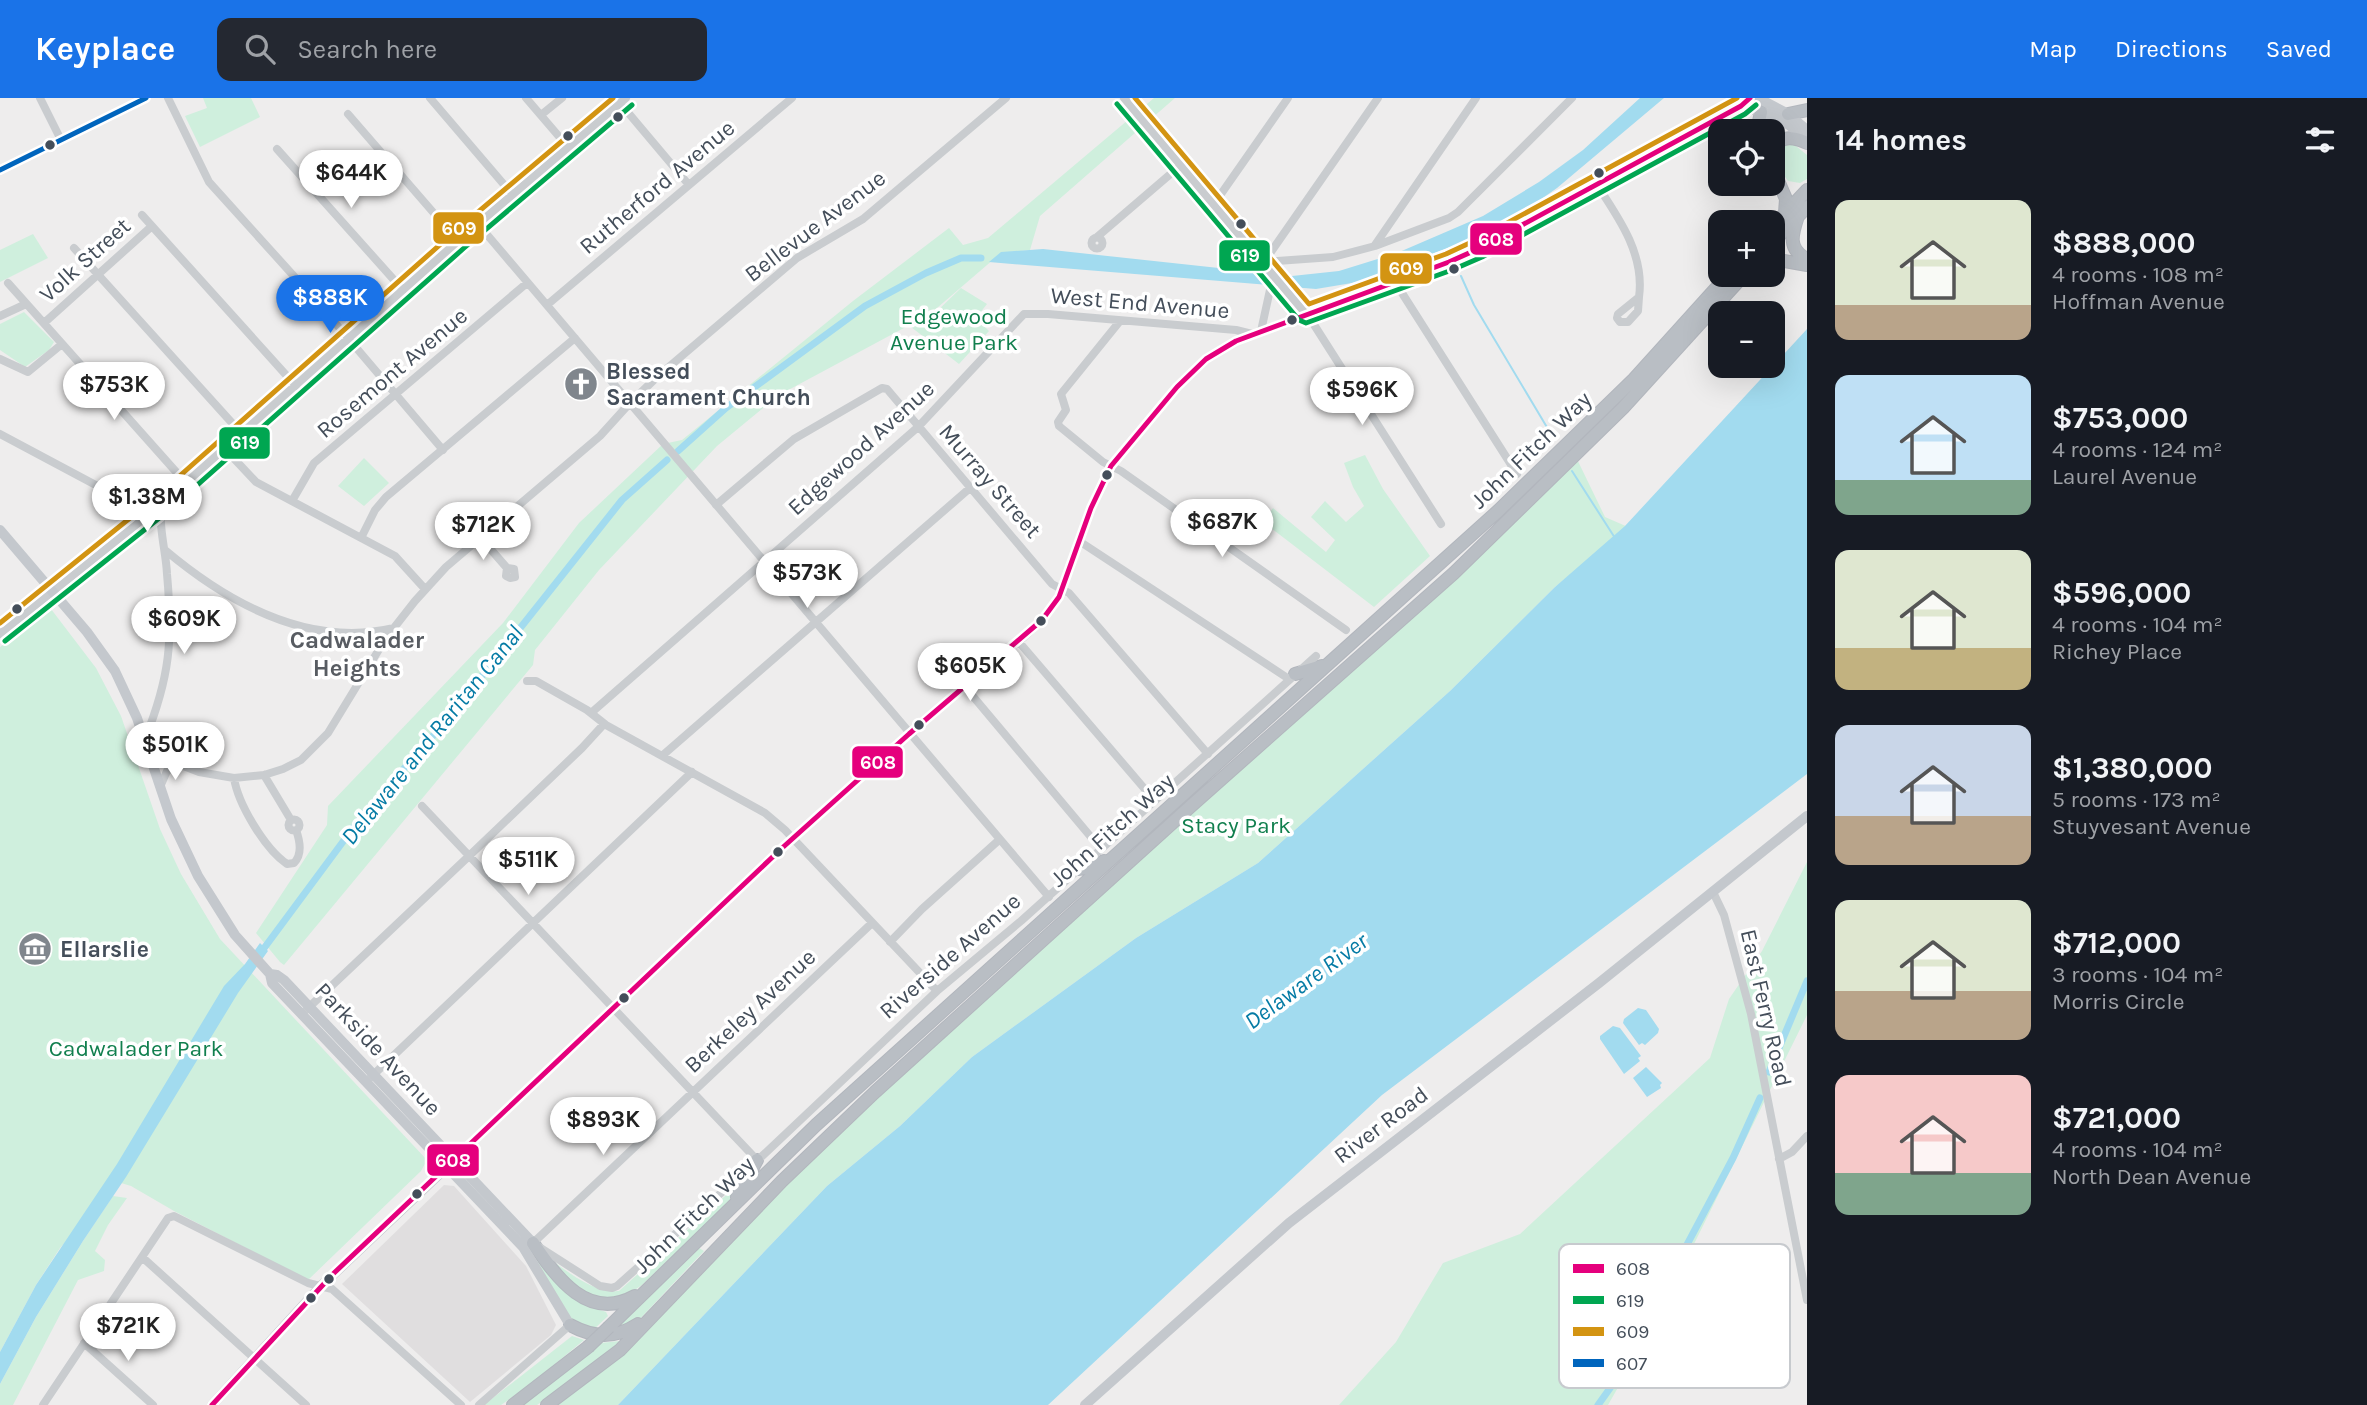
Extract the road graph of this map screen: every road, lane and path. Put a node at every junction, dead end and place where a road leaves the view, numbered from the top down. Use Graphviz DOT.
graph roads {
  1 [pos="40,98"];
  2 [pos="146,98"];
  3 [pos="168,98"];
  4 [pos="430,98"];
  5 [pos="526,98"];
  6 [pos="562,98"];
  7 [pos="792,98"];
  8 [pos="1006,98"];
  9 [pos="1124,98"];
  10 [pos="1288,98"];
  11 [pos="1378,98"];
  12 [pos="1476,98"];
  13 [pos="1572,98"];
  14 [pos="1758,98"];
  15 [pos="622,100"];
  16 [pos="1742,101"];
  17 [pos="1807,110"];
  18 [pos="1761,112"];
  19 [pos="348,114"];
  20 [pos="1788,114"];
  21 [pos="541,115"];
  22 [pos="1760,119"];
  23 [pos="1807,130"];
  24 [pos="1785,138"];
  25 [pos="61,139"];
  26 [pos="1807,143"];
  27 [pos="568,147"];
  28 [pos="277,149"];
  29 [pos="1181,165"];
  30 [pos="0,170"];
  31 [pos="1785,180"];
  32 [pos="689,185"];
  33 [pos="1597,185"];
  34 [pos="1807,188"];
  35 [pos="512,194"];
  36 [pos="1214,204"];
  37 [pos="1802,212"];
  38 [pos="1785,213"];
  39 [pos="142,215"];
  40 [pos="478,224"];
  41 [pos="152,226"];
  42 [pos="1785,230"];
  43 [pos="1097,237"];
  44 [pos="458,241"];
  45 [pos="1375,246"];
  46 [pos="74,248"];
  47 [pos="1807,259"];
  48 [pos="1785,261"];
  49 [pos="1264,262"];
  50 [pos="1807,265"];
  51 [pos="98,275"];
  52 [pos="1272,275"];
  53 [pos="1395,282"];
  54 [pos="8,283"];
  55 [pos="527,283"];
  56 [pos="1717,287"];
  57 [pos="1733,287"];
  58 [pos="403,290"];
  59 [pos="1639,297"];
  60 [pos="26,304"];
  61 [pos="547,305"];
  62 [pos="1024,314"];
  63 [pos="1306,314"];
  64 [pos="0,316"];
  65 [pos="1121,321"];
  66 [pos="44,323"];
  67 [pos="1228,331"];
  68 [pos="1256,333"];
  69 [pos="575,338"];
  70 [pos="348,339"];
  71 [pos="62,344"];
  72 [pos="1230,344"];
  73 [pos="0,359"];
  74 [pos="296,386"];
  75 [pos="396,394"];
  76 [pos="629,404"];
  77 [pos="918,427"];
  78 [pos="0,433"];
  79 [pos="242,435"];
  80 [pos="225,449"];
  81 [pos="443,450"];
  82 [pos="1111,466"];
  83 [pos="1517,474"];
  84 [pos="186,482"];
  85 [pos="970,488"];
  86 [pos="292,501"];
  87 [pos="716,505"];
  88 [pos="159,507"];
  89 [pos="1441,524"];
  90 [pos="0,530"];
  91 [pos="480,537"];
  92 [pos="361,538"];
  93 [pos="1079,541"];
  94 [pos="165,550"];
  95 [pos="764,562"];
  96 [pos="507,568"];
  97 [pos="425,589"];
  98 [pos="1061,590"];
  99 [pos="52,592"];
  100 [pos="815,622"];
  101 [pos="394,628"];
  102 [pos="1346,629"];
  103 [pos="0,634"];
  104 [pos="1020,642"];
  105 [pos="1316,656"];
  106 [pos="1328,663"];
  107 [pos="1292,676"];
  108 [pos="527,681"];
  109 [pos="966,688"];
  110 [pos="591,713"];
  111 [pos="604,724"];
  112 [pos="909,734"];
  113 [pos="145,739"];
  114 [pos="150,754"];
  115 [pos="1208,754"];
  116 [pos="663,755"];
  117 [pos="179,764"];
  118 [pos="692,772"];
  119 [pos="264,775"];
  120 [pos="234,778"];
  121 [pos="160,787"];
  122 [pos="1155,801"];
  123 [pos="422,806"];
  124 [pos="1807,816"];
  125 [pos="792,839"];
  126 [pos="999,840"];
  127 [pos="1101,849"];
  128 [pos="470,856"];
  129 [pos="1113,856"];
  130 [pos="1078,869"];
  131 [pos="1713,892"];
  132 [pos="1049,897"];
  133 [pos="872,923"];
  134 [pos="533,924"];
  135 [pos="890,942"];
  136 [pos="937,991"];
  137 [pos="613,1008"];
  138 [pos="306,1010"];
  139 [pos="370,1078"];
  140 [pos="692,1092"];
  141 [pos="1807,1136"];
  142 [pos="1779,1159"];
  143 [pos="757,1160"];
  144 [pos="451,1164"];
  145 [pos="730,1210"];
  146 [pos="533,1243"];
  147 [pos="142,1257"];
  148 [pos="693,1275"];
  149 [pos="321,1286"];
  150 [pos="650,1287"];
  151 [pos="612,1288"];
  152 [pos="1807,1300"];
  153 [pos="570,1325"];
  154 [pos="84,1343"];
  155 [pos="254,1359"];
  156 [pos="43,1405"];
  157 [pos="153,1405"];
  158 [pos="212,1405"];
  159 [pos="306,1405"];
  160 [pos="461,1405"];
  161 [pos="479,1405"];
  162 [pos="513,1405"];
  163 [pos="547,1405"];
  164 [pos="1086,1405"];
  1 -- 25 [label="street"];
  2 -- 25 [label="street"];
  3 -- 70 [label="street"];
  4 -- 35 [label="street"];
  5 -- 21 [label="street"];
  6 -- 21 [label="street"];
  7 -- 32 [label="street, Rutherford Avenue"];
  8 -- 76 [label="street, Bellevue Avenue"];
  9 -- 29 [label="street"];
  10 -- 36 [label="street"];
  11 -- 49 [label="street"];
  12 -- 45 [label="street"];
  13 -- 45 [label="street"];
  14 -- 20 [label="main road"];
  15 -- 27 [label="street"];
  15 -- 32 [label="street"];
  16 -- 18 [label="main road"];
  16 -- 33 [label="street"];
  17 -- 20 [label="highway"];
  18 -- 22 [label="highway"];
  18 -- 26 [label="main road"];
  19 -- 44 [label="street"];
  20 -- 23 [label="main road"];
  21 -- 27 [label="street"];
  24 -- 26 [label="highway"];
  25 -- 30 [label="street"];
  27 -- 35 [label="street"];
  28 -- 58 [label="street"];
  29 -- 36 [label="street"];
  29 -- 43 [label="street"];
  31 -- 34 [label="highway"];
  32 -- 61 [label="street, Rutherford Avenue"];
  33 -- 53 [label="street"];
  33 -- 59 [label="street"];
  34 -- 38 [label="highway"];
  35 -- 40 [label="street"];
  36 -- 49 [label="street"];
  37 -- 42 [label="highway"];
  37 -- 47 [label="highway"];
  39 -- 41 [label="street"];
  40 -- 44 [label="street"];
  40 -- 55 [label="street"];
  41 -- 51 [label="street, Volk Street"];
  41 -- 74 [label="street"];
  44 -- 58 [label="street"];
  45 -- 49 [label="street"];
  46 -- 51 [label="street"];
  48 -- 50 [label="highway"];
  49 -- 52 [label="street"];
  51 -- 66 [label="street, Volk Street"];
  51 -- 79 [label="street"];
  52 -- 63 [label="street"];
  52 -- 68 [label="street"];
  53 -- 63 [label="street"];
  53 -- 83 [label="street"];
  54 -- 60 [label="street"];
  55 -- 61 [label="street"];
  55 -- 75 [label="street, Rosemont Avenue"];
  56 -- 106 [label="highway, John Fitch Way"];
  57 -- 148 [label="highway, John Fitch Way"];
  58 -- 70 [label="street"];
  60 -- 64 [label="street"];
  60 -- 66 [label="street"];
  61 -- 69 [label="street"];
  62 -- 65 [label="street, West End Avenue"];
  62 -- 77 [label="street, Edgewood Avenue"];
  63 -- 68 [label="street"];
  63 -- 89 [label="street"];
  65 -- 67 [label="street, West End Avenue"];
  65 -- 82 [label="street"];
  66 -- 71 [label="street"];
  67 -- 68 [label="street, West End Avenue"];
  67 -- 72 [label="street"];
  68 -- 72 [label="street"];
  69 -- 76 [label="street"];
  69 -- 81 [label="street"];
  70 -- 74 [label="street"];
  70 -- 75 [label="street"];
  71 -- 73 [label="street"];
  71 -- 84 [label="street"];
  72 -- 82 [label="street"];
  74 -- 79 [label="street"];
  75 -- 81 [label="street"];
  75 -- 86 [label="street, Rosemont Avenue"];
  76 -- 87 [label="street"];
  76 -- 91 [label="street, Bellevue Avenue"];
  77 -- 85 [label="street, Murray Street"];
  77 -- 87 [label="street, Murray Street"];
  77 -- 95 [label="street, Edgewood Avenue"];
  78 -- 88 [label="street"];
  79 -- 80 [label="street"];
  80 -- 84 [label="street"];
  80 -- 86 [label="street"];
  81 -- 92 [label="street"];
  82 -- 93 [label="street"];
  82 -- 102 [label="street"];
  84 -- 88 [label="street"];
  85 -- 98 [label="street, Murray Street"];
  85 -- 100 [label="street"];
  86 -- 92 [label="street"];
  87 -- 95 [label="street"];
  88 -- 94 [label="street"];
  88 -- 99 [label="street"];
  90 -- 99 [label="main road, Parkside Avenue"];
  91 -- 96 [label="street"];
  91 -- 97 [label="street, Bellevue Avenue"];
  92 -- 97 [label="street"];
  93 -- 98 [label="street"];
  93 -- 107 [label="street"];
  94 -- 101 [label="street"];
  94 -- 113 [label="street"];
  95 -- 100 [label="street"];
  95 -- 110 [label="street, Edgewood Avenue"];
  97 -- 101 [label="street, Bellevue Avenue"];
  98 -- 104 [label="street"];
  98 -- 115 [label="street, Murray Street"];
  99 -- 103 [label="street"];
  99 -- 113 [label="main road, Parkside Avenue"];
  100 -- 112 [label="street"];
  100 -- 116 [label="street"];
  101 -- 119 [label="street, Bellevue Avenue"];
  104 -- 109 [label="street"];
  104 -- 122 [label="street"];
  105 -- 107 [label="street, Riverside Avenue"];
  106 -- 107 [label="highway"];
  106 -- 129 [label="highway, John Fitch Way"];
  107 -- 115 [label="street, Riverside Avenue"];
  108 -- 110 [label="street"];
  109 -- 112 [label="street"];
  109 -- 127 [label="street"];
  110 -- 111 [label="street"];
  111 -- 116 [label="street"];
  111 -- 128 [label="street"];
  112 -- 125 [label="street"];
  112 -- 126 [label="street"];
  113 -- 114 [label="main road, Parkside Avenue"];
  114 -- 117 [label="street, Bellevue Avenue"];
  114 -- 121 [label="main road, Parkside Avenue"];
  115 -- 122 [label="street, Riverside Avenue"];
  116 -- 118 [label="street"];
  117 -- 120 [label="street, Bellevue Avenue"];
  117 -- 121 [label="street"];
  118 -- 125 [label="street"];
  118 -- 134 [label="street"];
  119 -- 120 [label="street, Bellevue Avenue"];
  119 -- 120 [label="street"];
  121 -- 138 [label="main road, Parkside Avenue"];
  122 -- 127 [label="street, Riverside Avenue"];
  123 -- 128 [label="street"];
  124 -- 131 [label="main road, River Road"];
  125 -- 133 [label="street"];
  125 -- 137 [label="street"];
  126 -- 132 [label="street"];
  126 -- 135 [label="street"];
  127 -- 130 [label="street, Riverside Avenue"];
  128 -- 134 [label="street"];
  128 -- 138 [label="street"];
  129 -- 130 [label="highway"];
  129 -- 145 [label="highway, John Fitch Way"];
  130 -- 132 [label="street, Riverside Avenue"];
  131 -- 142 [label="street, East Ferry Road"];
  131 -- 164 [label="main road, River Road"];
  132 -- 136 [label="street, Riverside Avenue"];
  133 -- 135 [label="street"];
  133 -- 140 [label="street, Berkeley Avenue"];
  134 -- 137 [label="street"];
  134 -- 139 [label="street"];
  135 -- 136 [label="street"];
  136 -- 143 [label="street, Riverside Avenue"];
  137 -- 140 [label="street"];
  137 -- 144 [label="street"];
  138 -- 139 [label="main road, Parkside Avenue"];
  139 -- 144 [label="main road, Parkside Avenue"];
  140 -- 143 [label="street"];
  140 -- 146 [label="street, Berkeley Avenue"];
  141 -- 142 [label="street"];
  142 -- 152 [label="street, East Ferry Road"];
  143 -- 145 [label="highway"];
  143 -- 151 [label="street, Riverside Avenue"];
  144 -- 146 [label="main road, Parkside Avenue"];
  144 -- 149 [label="main road"];
  144 -- 153 [label="main road, Parkside Avenue"];
  145 -- 150 [label="highway, John Fitch Way"];
  146 -- 150 [label="highway"];
  146 -- 151 [label="street, Parkside Avenue"];
  147 -- 149 [label="street"];
  147 -- 154 [label="street"];
  147 -- 155 [label="street"];
  148 -- 153 [label="highway"];
  148 -- 163 [label="highway, John Fitch Way"];
  149 -- 155 [label="main road"];
  149 -- 160 [label="street"];
  150 -- 162 [label="highway, John Fitch Way, bridge"];
  153 -- 161 [label="street"];
  154 -- 156 [label="street"];
  154 -- 157 [label="street"];
  155 -- 158 [label="main road"];
  155 -- 159 [label="street"];
}
